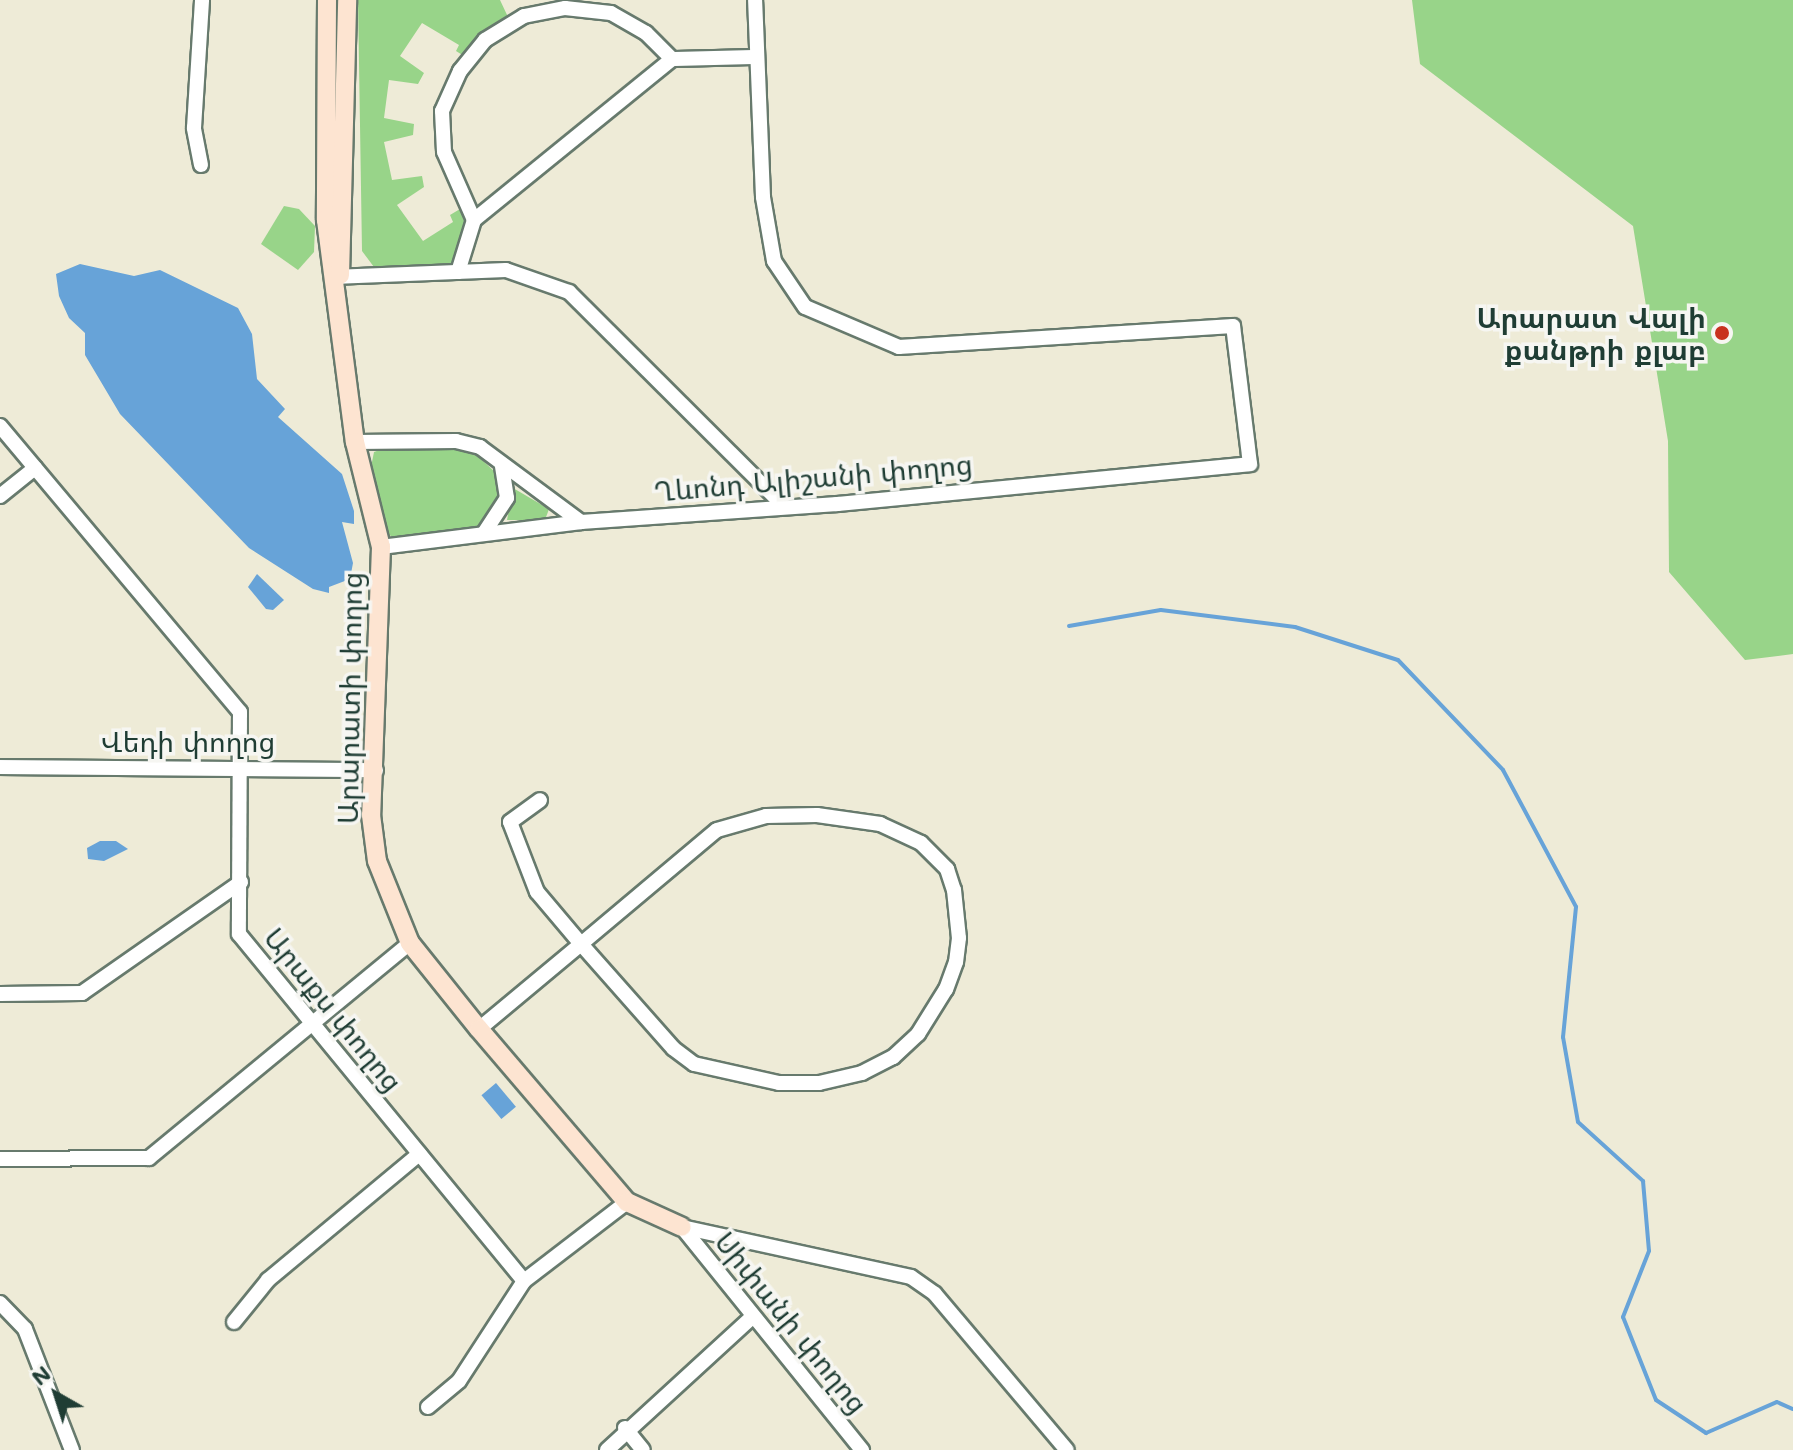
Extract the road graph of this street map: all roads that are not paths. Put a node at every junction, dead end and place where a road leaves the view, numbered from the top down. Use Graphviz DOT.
graph roads {
  1 [pos="202,0"];
  2 [pos="327,0"];
  3 [pos="347,0"];
  4 [pos="755,0"];
  5 [pos="756,57"];
  6 [pos="672,59"];
  7 [pos="201,165"];
  8 [pos="474,220"];
  9 [pos="458,272"];
  10 [pos="336,282"];
  11 [pos="0,426"];
  12 [pos="355,442"];
  13 [pos="502,465"];
  14 [pos="35,468"];
  15 [pos="0,496"];
  16 [pos="783,505"];
  17 [pos="581,522"];
  18 [pos="484,533"];
  19 [pos="381,547"];
  20 [pos="242,766"];
  21 [pos="0,767"];
  22 [pos="376,770"];
  23 [pos="540,800"];
  24 [pos="241,882"];
  25 [pos="410,943"];
  26 [pos="581,944"];
  27 [pos="0,994"];
  28 [pos="312,1026"];
  29 [pos="479,1029"];
  30 [pos="419,1154"];
  31 [pos="0,1159"];
  32 [pos="627,1202"];
  33 [pos="682,1227"];
  34 [pos="524,1281"];
  35 [pos="0,1303"];
  36 [pos="753,1316"];
  37 [pos="234,1322"];
  38 [pos="428,1407"];
  39 [pos="625,1428"];
  40 [pos="72,1450"];
  41 [pos="607,1450"];
  42 [pos="643,1450"];
  43 [pos="862,1450"];
  44 [pos="1067,1450"];
  1 -- 7 [label="street"];
  2 -- 10 [label="street, Արարատի փողոց"];
  3 -- 10 [label="street, Արարատի փողոց"];
  4 -- 5 [label="street"];
  5 -- 6 [label="street"];
  5 -- 16 [label="street, Ղևոնդ Ալիշանի փողոց"];
  6 -- 8 [label="street"];
  6 -- 8 [label="street"];
  8 -- 9 [label="street"];
  9 -- 10 [label="street"];
  9 -- 16 [label="street"];
  10 -- 12 [label="street, Արարատի փողոց"];
  11 -- 14 [label="street, Արաքս փողոց"];
  12 -- 13 [label="street"];
  12 -- 19 [label="street, Արարատի փողոց"];
  13 -- 17 [label="street"];
  13 -- 18 [label="street"];
  14 -- 15 [label="street"];
  14 -- 20 [label="street, Արաքս փողոց"];
  16 -- 17 [label="street, Ղևոնդ Ալիշանի փողոց"];
  17 -- 18 [label="street, Ղևոնդ Ալիշանի փողոց"];
  18 -- 19 [label="street, Ղևոնդ Ալիշանի փողոց"];
  19 -- 22 [label="street, Արարատի փողոց"];
  20 -- 21 [label="street, Վեդի փողոց"];
  20 -- 22 [label="street, Վեդի փողոց"];
  20 -- 24 [label="street, Արաքս փողոց"];
  22 -- 25 [label="street, Արարատի փողոց"];
  23 -- 26 [label="street"];
  24 -- 27 [label="street"];
  24 -- 28 [label="street, Արաքս փողոց"];
  25 -- 28 [label="street"];
  25 -- 29 [label="street, Արարատի փողոց"];
  26 -- 26 [label="street"];
  26 -- 29 [label="street"];
  28 -- 30 [label="street, Արաքս փողոց"];
  28 -- 31 [label="street"];
  29 -- 32 [label="street, Արարատի փողոց"];
  30 -- 34 [label="street, Արաքս փողոց"];
  30 -- 37 [label="street"];
  32 -- 33 [label="street, Արարատի փողոց"];
  32 -- 34 [label="street"];
  33 -- 36 [label="street, Սիփանի փողոց"];
  33 -- 44 [label="street"];
  34 -- 38 [label="street"];
  35 -- 40 [label="street"];
  36 -- 39 [label="street"];
  36 -- 43 [label="street, Սիփանի փողոց"];
  39 -- 41 [label="street"];
  39 -- 42 [label="street"];
}
